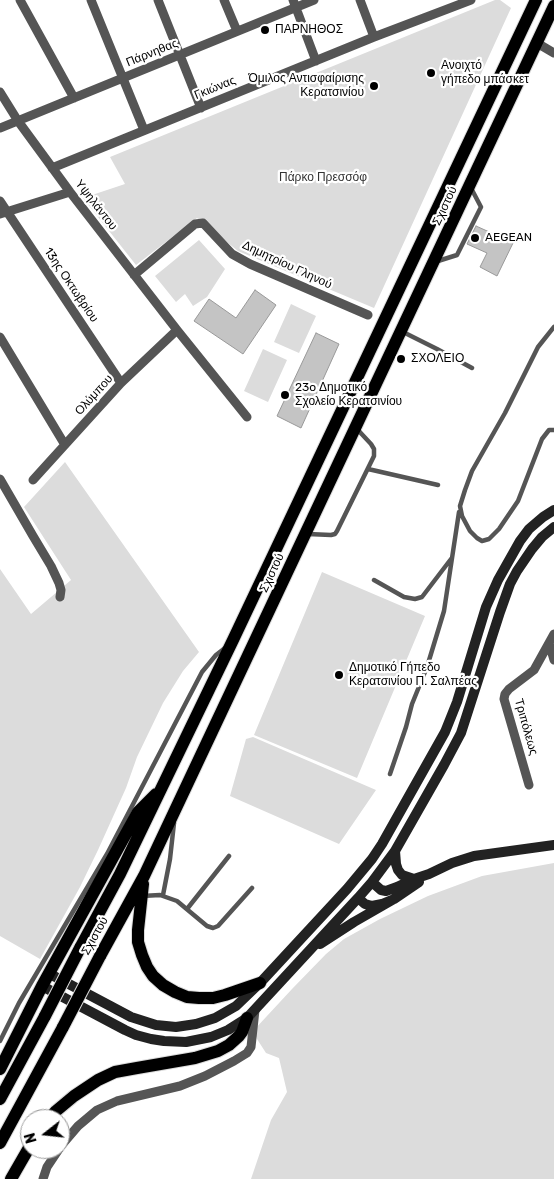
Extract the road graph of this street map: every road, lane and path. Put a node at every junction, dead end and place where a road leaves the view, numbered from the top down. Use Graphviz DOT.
graph roads {
  1 [pos="20,0"];
  2 [pos="91,0"];
  3 [pos="158,0"];
  4 [pos="224,0"];
  5 [pos="314,0"];
  6 [pos="360,0"];
  7 [pos="471,0"];
  8 [pos="536,0"];
  9 [pos="294,4"];
  10 [pos="554,6"];
  11 [pos="237,32"];
  12 [pos="374,38"];
  13 [pos="537,43"];
  14 [pos="554,54"];
  15 [pos="180,55"];
  16 [pos="316,61"];
  17 [pos="123,78"];
  18 [pos="0,92"];
  19 [pos="74,98"];
  20 [pos="201,108"];
  21 [pos="18,121"];
  22 [pos="0,128"];
  23 [pos="144,130"];
  24 [pos="52,168"];
  25 [pos="470,186"];
  26 [pos="70,192"];
  27 [pos="0,201"];
  28 [pos="4,213"];
  29 [pos="434,262"];
  30 [pos="134,275"];
  31 [pos="368,315"];
  32 [pos="554,327"];
  33 [pos="177,330"];
  34 [pos="402,331"];
  35 [pos="0,337"];
  36 [pos="472,368"];
  37 [pos="121,383"];
  38 [pos="247,417"];
  39 [pos="356,428"];
  40 [pos="554,430"];
  41 [pos="65,445"];
  42 [pos="368,469"];
  43 [pos="0,479"];
  44 [pos="33,480"];
  45 [pos="438,485"];
  46 [pos="460,506"];
  47 [pos="554,510"];
  48 [pos="554,527"];
  49 [pos="306,534"];
  50 [pos="452,558"];
  51 [pos="374,580"];
  52 [pos="60,597"];
  53 [pos="554,634"];
  54 [pos="233,640"];
  55 [pos="549,643"];
  56 [pos="554,660"];
  57 [pos="390,774"];
  58 [pos="529,785"];
  59 [pos="160,791"];
  60 [pos="175,810"];
  61 [pos="554,845"];
  62 [pos="395,851"];
  63 [pos="229,856"];
  64 [pos="429,874"];
  65 [pos="144,876"];
  66 [pos="414,879"];
  67 [pos="372,882"];
  68 [pos="252,888"];
  69 [pos="163,895"];
  70 [pos="141,896"];
  71 [pos="358,898"];
  72 [pos="394,899"];
  73 [pos="186,909"];
  74 [pos="306,953"];
  75 [pos="50,974"];
  76 [pos="260,984"];
  77 [pos="42,986"];
  78 [pos="251,1014"];
  79 [pos="0,1040"];
  80 [pos="0,1069"];
  81 [pos="0,1099"];
  82 [pos="58,1109"];
  83 [pos="70,1135"];
  84 [pos="0,1143"];
  85 [pos="23,1159"];
  86 [pos="52,1159"];
  87 [pos="11,1179"];
  88 [pos="43,1179"];
  1 -- 19 [label="street"];
  2 -- 17 [label="street"];
  3 -- 15 [label="street"];
  4 -- 11 [label="street"];
  5 -- 9 [label="street, Πάρνηθας"];
  6 -- 12 [label="street"];
  7 -- 12 [label="street, Γκιώνας"];
  8 -- 54 [label="main road, Σχιστού"];
  9 -- 11 [label="street, Πάρνηθας"];
  9 -- 16 [label="street"];
  10 -- 13 [label="main road, Σχιστού"];
  11 -- 15 [label="street, Πάρνηθας"];
  12 -- 16 [label="street, Γκιώνας"];
  13 -- 14 [label="street"];
  13 -- 25 [label="main road, Σχιστού"];
  15 -- 17 [label="street, Πάρνηθας"];
  15 -- 20 [label="street"];
  16 -- 20 [label="street, Γκιώνας"];
  17 -- 19 [label="street, Πάρνηθας"];
  17 -- 23 [label="street"];
  18 -- 21 [label="street, Υψηλάντου"];
  19 -- 21 [label="street, Πάρνηθας"];
  20 -- 23 [label="street, Γκιώνας"];
  21 -- 22 [label="street, Πάρνηθας"];
  21 -- 24 [label="street, Υψηλάντου"];
  23 -- 24 [label="street, Γκιώνας"];
  24 -- 26 [label="street, Υψηλάντου"];
  25 -- 29 [label="main road, Σχιστού"];
  25 -- 29 [label="lane"];
  26 -- 28 [label="street"];
  26 -- 30 [label="street, Υψηλάντου"];
  27 -- 28 [label="street, 13ης Οκτωβρίου"];
  28 -- 37 [label="street, 13ης Οκτωβρίου"];
  29 -- 34 [label="main road, Σχιστού"];
  30 -- 31 [label="street, Δημητρίου Γληνού"];
  30 -- 33 [label="street, Υψηλάντου"];
  32 -- 46 [label="lane"];
  33 -- 37 [label="street, Ολύμπου"];
  33 -- 38 [label="street, Υψηλάντου"];
  34 -- 36 [label="lane"];
  34 -- 39 [label="main road, Σχιστού"];
  35 -- 41 [label="street"];
  37 -- 41 [label="street, Ολύμπου"];
  39 -- 42 [label="lane"];
  39 -- 49 [label="main road, Σχιστού"];
  40 -- 46 [label="lane"];
  41 -- 44 [label="street, Ολύμπου"];
  42 -- 45 [label="lane"];
  42 -- 49 [label="lane"];
  43 -- 52 [label="street"];
  46 -- 50 [label="lane"];
  47 -- 76 [label="main road"];
  48 -- 62 [label="main road"];
  49 -- 60 [label="main road, Σχιστού"];
  50 -- 51 [label="lane"];
  50 -- 57 [label="lane"];
  53 -- 55 [label="street, Τριπόλεως"];
  54 -- 59 [label="main road, Σχιστού"];
  54 -- 79 [label="lane"];
  55 -- 56 [label="street"];
  55 -- 58 [label="street, Τριπόλεως"];
  59 -- 75 [label="main road"];
  59 -- 81 [label="main road, Σχιστού, bridge"];
  60 -- 65 [label="main road, Σχιστού"];
  60 -- 69 [label="lane"];
  61 -- 64 [label="main road"];
  62 -- 66 [label="main road"];
  62 -- 67 [label="main road"];
  63 -- 73 [label="lane"];
  64 -- 66 [label="main road"];
  64 -- 72 [label="main road"];
  65 -- 70 [label="main road"];
  65 -- 84 [label="main road, Σχιστού, bridge"];
  66 -- 67 [label="main road"];
  67 -- 71 [label="main road"];
  68 -- 73 [label="lane"];
  69 -- 70 [label="lane"];
  69 -- 73 [label="lane"];
  70 -- 76 [label="main road"];
  71 -- 72 [label="main road"];
  71 -- 74 [label="main road"];
  72 -- 74 [label="main road"];
  74 -- 78 [label="main road"];
  75 -- 76 [label="main road"];
  75 -- 77 [label="main road"];
  77 -- 78 [label="main road"];
  77 -- 80 [label="main road"];
  78 -- 82 [label="main road"];
  78 -- 83 [label="street"];
  85 -- 87 [label="main road"];
  86 -- 88 [label="street"];
}
